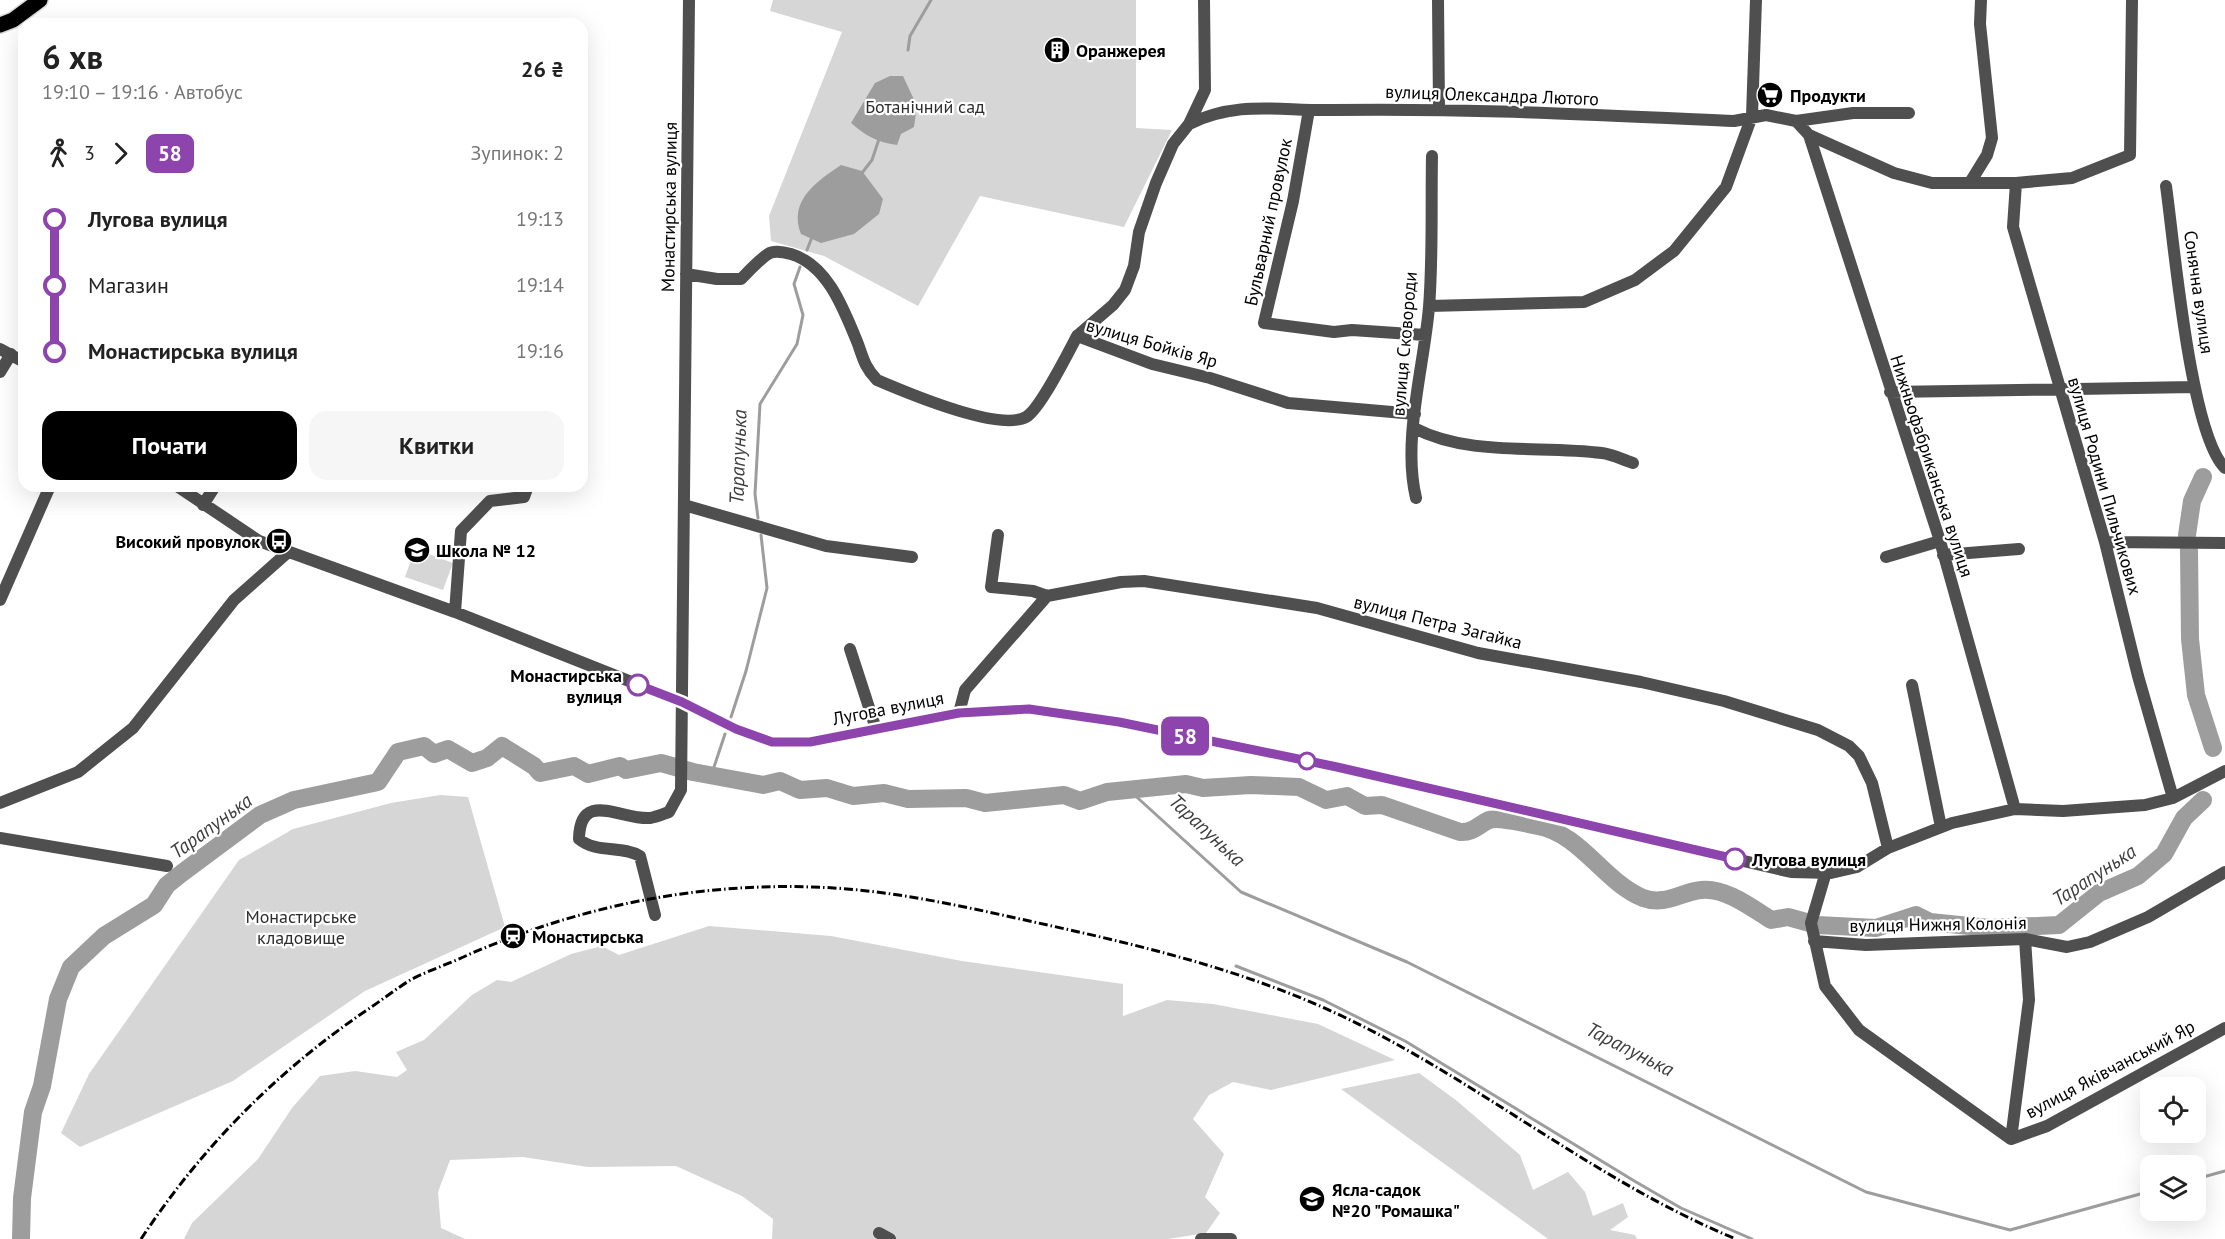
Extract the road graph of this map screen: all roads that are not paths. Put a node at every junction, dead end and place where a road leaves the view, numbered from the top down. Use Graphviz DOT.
graph roads {
  1 [pos="40,0"];
  2 [pos="689,0"];
  3 [pos="1204,0"];
  4 [pos="1438,0"];
  5 [pos="1756,0"];
  6 [pos="1981,0"];
  7 [pos="2132,0"];
  8 [pos="0,25"];
  9 [pos="1439,109"];
  10 [pos="1309,110"];
  11 [pos="1909,113"];
  12 [pos="1752,116"];
  13 [pos="1796,121"];
  14 [pos="1189,124"];
  15 [pos="1809,135"];
  16 [pos="1432,156"];
  17 [pos="1971,181"];
  18 [pos="2016,183"];
  19 [pos="2166,186"];
  20 [pos="686,274"];
  21 [pos="1429,306"];
  22 [pos="1425,335"];
  23 [pos="1077,336"];
  24 [pos="6,351"];
  25 [pos="0,372"];
  26 [pos="2194,387"];
  27 [pos="2059,390"];
  28 [pos="1890,392"];
  29 [pos="1415,414"];
  30 [pos="1414,428"];
  31 [pos="1633,463"];
  32 [pos="2225,468"];
  33 [pos="47,492"];
  34 [pos="185,492"];
  35 [pos="211,492"];
  36 [pos="526,492"];
  37 [pos="1416,498"];
  38 [pos="203,505"];
  39 [pos="684,505"];
  40 [pos="998,535"];
  41 [pos="1940,541"];
  42 [pos="2105,542"];
  43 [pos="2225,543"];
  44 [pos="2019,549"];
  45 [pos="286,553"];
  46 [pos="1943,555"];
  47 [pos="912,557"];
  48 [pos="1886,557"];
  49 [pos="1047,596"];
  50 [pos="0,600"];
  51 [pos="455,612"];
  52 [pos="850,649"];
  53 [pos="1912,685"];
  54 [pos="682,702"];
  55 [pos="959,713"];
  56 [pos="876,729"];
  57 [pos="2225,771"];
  58 [pos="2173,798"];
  59 [pos="0,803"];
  60 [pos="2015,809"];
  61 [pos="1941,827"];
  62 [pos="0,838"];
  63 [pos="1888,848"];
  64 [pos="167,866"];
  65 [pos="2225,872"];
  66 [pos="1826,873"];
  67 [pos="655,915"];
  68 [pos="2025,939"];
  69 [pos="1814,942"];
  70 [pos="2225,1029"];
  71 [pos="2011,1139"];
  72 [pos="1201,1239"];
  73 [pos="1230,1239"];
  1 -- 8 [label="main road"];
  2 -- 20 [label="street, Монастирська вулиця"];
  3 -- 14 [label="street"];
  4 -- 9 [label="street"];
  5 -- 12 [label="street"];
  6 -- 17 [label="street"];
  7 -- 18 [label="street"];
  9 -- 10 [label="street, вулиця Олександра Лютого"];
  9 -- 12 [label="street, вулиця Олександра Лютого"];
  10 -- 14 [label="street, вулиця Олександра Лютого"];
  10 -- 22 [label="street, Бульварний провулок"];
  11 -- 13 [label="street, вулиця Олександра Лютого"];
  12 -- 13 [label="street, вулиця Олександра Лютого"];
  12 -- 21 [label="street"];
  13 -- 15 [label="street"];
  14 -- 23 [label="street"];
  15 -- 17 [label="street"];
  15 -- 28 [label="street, Нижньофабриканська вулиця"];
  16 -- 21 [label="street, вулиця Сковороди"];
  17 -- 18 [label="street"];
  18 -- 27 [label="street, вулиця Родини Пильчикових"];
  19 -- 26 [label="street, Сонячна вулиця"];
  20 -- 23 [label="street, вулиця Бойків Яр"];
  20 -- 39 [label="street, Монастирська вулиця"];
  21 -- 22 [label="street, вулиця Сковороди"];
  22 -- 29 [label="street, вулиця Сковороди"];
  23 -- 29 [label="street, вулиця Бойків Яр"];
  24 -- 25 [label="street"];
  26 -- 27 [label="street"];
  26 -- 32 [label="street, Сонячна вулиця"];
  27 -- 28 [label="street"];
  27 -- 42 [label="street, вулиця Родини Пильчикових"];
  28 -- 41 [label="street, Нижньофабриканська вулиця"];
  29 -- 30 [label="street, вулиця Сковороди"];
  30 -- 31 [label="street"];
  30 -- 37 [label="street, вулиця Сковороди"];
  33 -- 50 [label="street"];
  34 -- 38 [label="street, Лугова вулиця"];
  35 -- 38 [label="street"];
  36 -- 51 [label="street"];
  38 -- 45 [label="street, Лугова вулиця"];
  39 -- 47 [label="street"];
  39 -- 54 [label="street, Монастирська вулиця"];
  40 -- 49 [label="street"];
  41 -- 46 [label="street, Нижньофабриканська вулиця"];
  41 -- 48 [label="street"];
  42 -- 43 [label="street"];
  42 -- 58 [label="street, вулиця Родини Пильчикових"];
  44 -- 46 [label="street"];
  45 -- 51 [label="street, Лугова вулиця"];
  45 -- 59 [label="street"];
  46 -- 60 [label="street, Нижньофабриканська вулиця"];
  49 -- 55 [label="street"];
  49 -- 63 [label="street, вулиця Петра Загайка"];
  51 -- 54 [label="street, Лугова вулиця"];
  52 -- 56 [label="street"];
  53 -- 61 [label="street"];
  54 -- 56 [label="street, Лугова вулиця"];
  54 -- 67 [label="street, Монастирська вулиця"];
  55 -- 56 [label="street, Лугова вулиця"];
  55 -- 66 [label="street, Лугова вулиця"];
  57 -- 58 [label="street, Лугова вулиця"];
  58 -- 60 [label="street, Лугова вулиця"];
  60 -- 61 [label="street, Лугова вулиця"];
  61 -- 63 [label="street, Лугова вулиця"];
  62 -- 64 [label="street"];
  63 -- 66 [label="street, Лугова вулиця"];
  65 -- 68 [label="street, вулиця Нижня Колонія"];
  66 -- 69 [label="street, вулиця Яківчанський Яр"];
  68 -- 69 [label="street, вулиця Нижня Колонія"];
  68 -- 71 [label="street"];
  69 -- 71 [label="street, вулиця Яківчанський Яр"];
  70 -- 71 [label="street, вулиця Яківчанський Яр"];
  72 -- 73 [label="street"];
}
